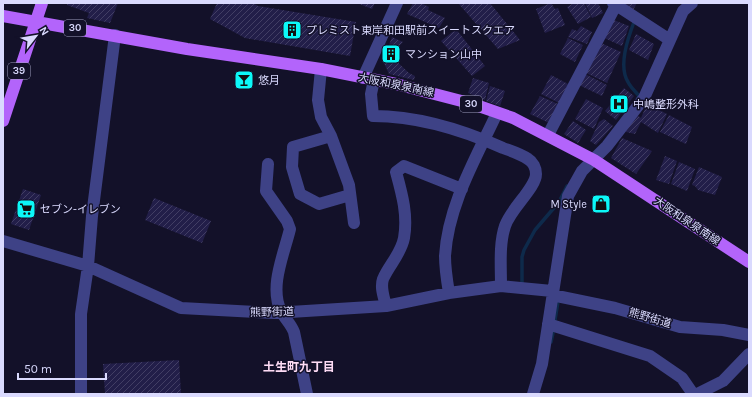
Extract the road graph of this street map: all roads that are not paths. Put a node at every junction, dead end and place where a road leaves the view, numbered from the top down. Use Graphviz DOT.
graph roads {
  1 [pos="42,3"];
  2 [pos="396,3"];
  3 [pos="692,3"];
  4 [pos="614,4"];
  5 [pos="3,16"];
  6 [pos="36,21"];
  7 [pos="115,35"];
  8 [pos="670,40"];
  9 [pos="321,69"];
  10 [pos="368,79"];
  11 [pos="497,113"];
  12 [pos="3,121"];
  13 [pos="548,135"];
  14 [pos="331,136"];
  15 [pos="484,140"];
  16 [pos="594,160"];
  17 [pos="268,164"];
  18 [pos="462,189"];
  19 [pos="350,195"];
  20 [pos="354,223"];
  21 [pos="3,241"];
  22 [pos="749,262"];
  23 [pos="88,266"];
  24 [pos="501,286"];
  25 [pos="449,293"];
  26 [pos="552,293"];
  27 [pos="386,306"];
  28 [pos="281,312"];
  29 [pos="548,324"];
  30 [pos="749,335"];
  31 [pos="749,354"];
  32 [pos="81,394"];
  33 [pos="307,394"];
  34 [pos="533,394"];
  35 [pos="693,394"];
  36 [pos="697,394"];
  1 -- 6 [label="main road, 39"];
  2 -- 10 [label="street"];
  3 -- 8 [label="street"];
  4 -- 8 [label="street"];
  4 -- 13 [label="street"];
  5 -- 6 [label="main road, 大阪和泉泉南線 / 30"];
  6 -- 7 [label="main road, 大阪和泉泉南線 / 30"];
  6 -- 12 [label="main road, 39"];
  7 -- 9 [label="main road, 大阪和泉泉南線 / 30"];
  7 -- 23 [label="street"];
  8 -- 16 [label="street"];
  9 -- 10 [label="main road, 大阪和泉泉南線 / 30"];
  9 -- 14 [label="street"];
  10 -- 11 [label="main road, 大阪和泉泉南線 / 30"];
  10 -- 15 [label="street"];
  11 -- 13 [label="main road, 大阪和泉泉南線 / 30"];
  11 -- 15 [label="street"];
  13 -- 16 [label="main road, 大阪和泉泉南線 / 30"];
  14 -- 19 [label="street"];
  14 -- 19 [label="street"];
  15 -- 18 [label="street"];
  15 -- 24 [label="street"];
  16 -- 22 [label="main road, 大阪和泉泉南線 / 30"];
  16 -- 26 [label="street"];
  17 -- 28 [label="street"];
  18 -- 25 [label="street"];
  18 -- 27 [label="street"];
  19 -- 20 [label="street"];
  21 -- 23 [label="street, 熊野街道"];
  23 -- 28 [label="street, 熊野街道"];
  23 -- 32 [label="street"];
  24 -- 25 [label="street, 熊野街道"];
  24 -- 26 [label="street, 熊野街道"];
  25 -- 27 [label="street, 熊野街道"];
  26 -- 29 [label="street"];
  26 -- 30 [label="street, 熊野街道"];
  27 -- 28 [label="street, 熊野街道"];
  28 -- 33 [label="street"];
  29 -- 34 [label="street"];
  29 -- 35 [label="street"];
  31 -- 36 [label="street"];
}
